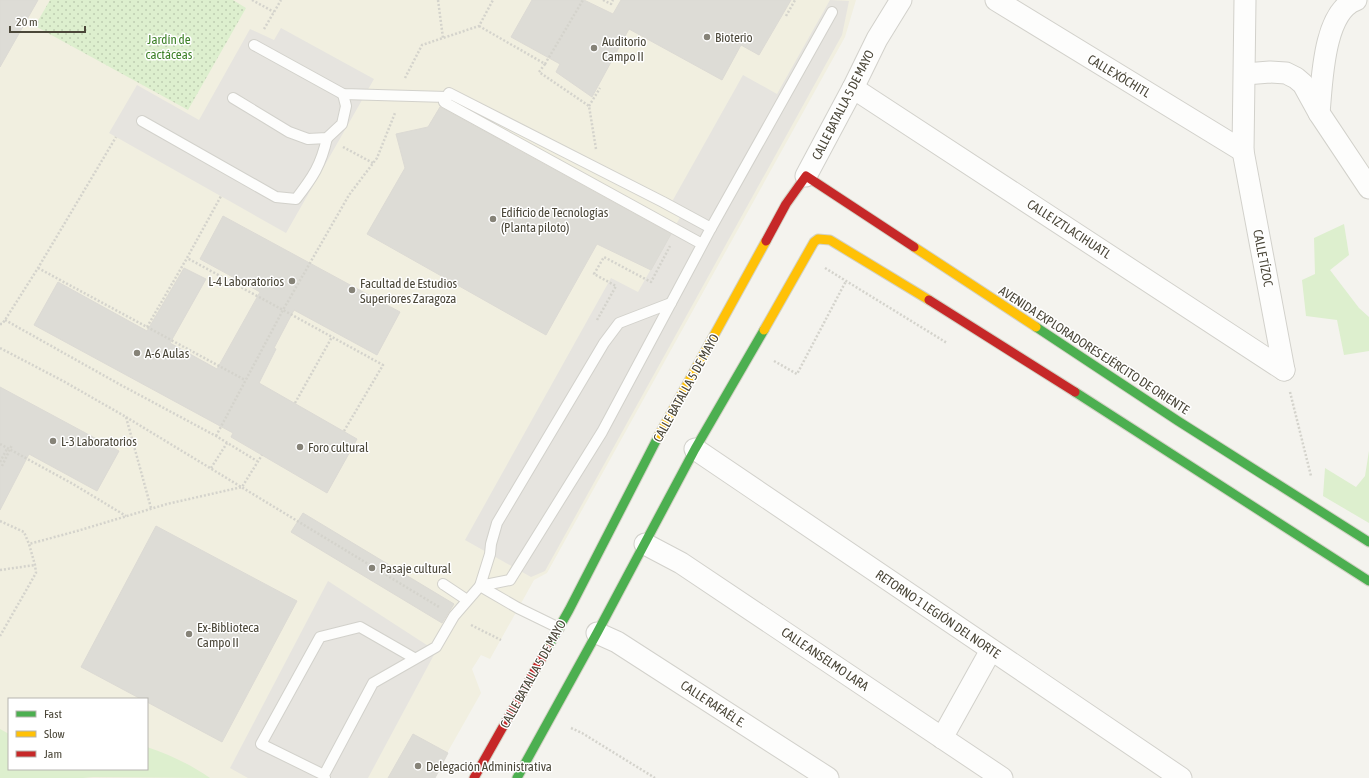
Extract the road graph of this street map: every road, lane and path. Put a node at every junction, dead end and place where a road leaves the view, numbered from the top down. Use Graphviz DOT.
graph roads {
  1 [pos="252,0"];
  2 [pos="281,0"];
  3 [pos="438,0"];
  4 [pos="493,0"];
  5 [pos="583,0"];
  6 [pos="603,0"];
  7 [pos="613,0"];
  8 [pos="795,0"];
  9 [pos="892,0"];
  10 [pos="901,0"];
  11 [pos="996,0"];
  12 [pos="1245,0"];
  13 [pos="1356,0"];
  14 [pos="274,12"];
  15 [pos="832,12"];
  16 [pos="786,16"];
  17 [pos="479,26"];
  18 [pos="443,38"];
  19 [pos="877,38"];
  20 [pos="254,45"];
  21 [pos="544,64"];
  22 [pos="1245,74"];
  23 [pos="600,88"];
  24 [pos="853,88"];
  25 [pos="343,94"];
  26 [pos="399,95"];
  27 [pos="447,97"];
  28 [pos="233,98"];
  29 [pos="589,106"];
  30 [pos="1319,113"];
  31 [pos="142,121"];
  32 [pos="116,137"];
  33 [pos="327,138"];
  34 [pos="1243,151"];
  35 [pos="374,163"];
  36 [pos="600,170"];
  37 [pos="806,176"];
  38 [pos="1369,188"];
  39 [pos="221,196"];
  40 [pos="711,228"];
  41 [pos="702,244"];
  42 [pos="187,258"];
  43 [pos="38,268"];
  44 [pos="846,281"];
  45 [pos="671,303"];
  46 [pos="283,310"];
  47 [pos="5,320"];
  48 [pos="0,324"];
  49 [pos="146,327"];
  50 [pos="332,337"];
  51 [pos="0,348"];
  52 [pos="752,349"];
  53 [pos="1284,370"];
  54 [pos="245,380"];
  55 [pos="295,403"];
  56 [pos="126,417"];
  57 [pos="344,431"];
  58 [pos="216,436"];
  59 [pos="227,443"];
  60 [pos="0,444"];
  61 [pos="12,445"];
  62 [pos="8,448"];
  63 [pos="695,449"];
  64 [pos="262,455"];
  65 [pos="0,462"];
  66 [pos="257,462"];
  67 [pos="2,466"];
  68 [pos="211,468"];
  69 [pos="242,488"];
  70 [pos="150,508"];
  71 [pos="1320,511"];
  72 [pos="126,516"];
  73 [pos="0,520"];
  74 [pos="1369,542"];
  75 [pos="29,544"];
  76 [pos="645,544"];
  77 [pos="35,565"];
  78 [pos="0,570"];
  79 [pos="1369,581"];
  80 [pos="442,584"];
  81 [pos="480,586"];
  82 [pos="468,600"];
  83 [pos="454,616"];
  84 [pos="559,628"];
  85 [pos="594,631"];
  86 [pos="0,636"];
  87 [pos="501,640"];
  88 [pos="991,650"];
  89 [pos="414,658"];
  90 [pos="549,718"];
  91 [pos="942,738"];
  92 [pos="324,777"];
  93 [pos="474,778"];
  94 [pos="517,778"];
  95 [pos="655,778"];
  96 [pos="828,778"];
  97 [pos="1002,778"];
  98 [pos="1181,778"];
  1 -- 14 [label="path"];
  2 -- 14 [label="path"];
  3 -- 18 [label="path"];
  4 -- 17 [label="path"];
  5 -- 21 [label="path"];
  6 -- 7 [label="path"];
  8 -- 16 [label="path"];
  9 -- 19 [label="street"];
  10 -- 19 [label="street, CALLE BATALLA 5 DE MAYO"];
  11 -- 34 [label="street, CALLE XÓCHITL"];
  12 -- 22 [label="street, CALLE TÍZOC"];
  13 -- 30 [label="street"];
  14 -- 20 [label="path"];
  15 -- 40 [label="lane"];
  17 -- 18 [label="path"];
  17 -- 21 [label="path"];
  18 -- 26 [label="path"];
  19 -- 24 [label="street, CALLE BATALLA 5 DE MAYO"];
  20 -- 25 [label="lane"];
  21 -- 29 [label="path"];
  22 -- 30 [label="street"];
  22 -- 34 [label="street, CALLE TÍZOC"];
  23 -- 29 [label="path"];
  24 -- 37 [label="street, CALLE BATALLA 5 DE MAYO"];
  24 -- 53 [label="street, CALLE IZTLACIHUATL"];
  25 -- 26 [label="lane"];
  25 -- 33 [label="lane"];
  26 -- 27 [label="lane"];
  26 -- 35 [label="path"];
  27 -- 36 [label="lane"];
  27 -- 41 [label="lane"];
  28 -- 33 [label="lane"];
  29 -- 36 [label="path"];
  30 -- 38 [label="street"];
  31 -- 33 [label="lane"];
  32 -- 43 [label="path"];
  33 -- 35 [label="path"];
  34 -- 53 [label="street, CALLE TÍZOC"];
  35 -- 46 [label="path"];
  36 -- 40 [label="lane"];
  37 -- 71 [label="street, AVENIDA EXPLORADORES EJÉRCITO DE ORIENTE"];
  37 -- 84 [label="street, CALLE BATALLA 5 DE MAYO"];
  39 -- 42 [label="path"];
  40 -- 41 [label="lane"];
  41 -- 45 [label="lane"];
  42 -- 46 [label="path"];
  42 -- 49 [label="path"];
  43 -- 47 [label="path"];
  43 -- 49 [label="path"];
  44 -- 52 [label="path"];
  45 -- 81 [label="lane"];
  45 -- 81 [label="lane"];
  46 -- 50 [label="path"];
  46 -- 54 [label="path"];
  47 -- 48 [label="path"];
  47 -- 58 [label="path"];
  49 -- 54 [label="path"];
  50 -- 55 [label="path"];
  50 -- 57 [label="path"];
  51 -- 56 [label="path"];
  52 -- 63 [label="street"];
  52 -- 79 [label="street"];
  53 -- 71 [label="path"];
  54 -- 58 [label="path"];
  56 -- 68 [label="path"];
  56 -- 70 [label="path"];
  58 -- 59 [label="path"];
  59 -- 66 [label="path"];
  59 -- 68 [label="path"];
  60 -- 62 [label="path"];
  61 -- 67 [label="path, bridge"];
  62 -- 65 [label="path"];
  62 -- 72 [label="path"];
  63 -- 76 [label="street"];
  63 -- 88 [label="street, RETORNO 1 LEGIÓN DEL NORTE"];
  64 -- 66 [label="path"];
  66 -- 69 [label="path"];
  68 -- 69 [label="path"];
  69 -- 70 [label="path"];
  69 -- 83 [label="path"];
  70 -- 72 [label="path"];
  71 -- 74 [label="street, AVENIDA EXPLORADORES EJÉRCITO DE ORIENTE"];
  72 -- 75 [label="path"];
  73 -- 75 [label="path"];
  75 -- 77 [label="path"];
  76 -- 85 [label="street"];
  76 -- 91 [label="street, CALLE ANSELMO LARA"];
  77 -- 78 [label="path"];
  77 -- 86 [label="path"];
  80 -- 82 [label="lane"];
  81 -- 82 [label="lane"];
  81 -- 84 [label="lane"];
  82 -- 83 [label="lane"];
  83 -- 87 [label="path"];
  83 -- 89 [label="lane"];
  84 -- 93 [label="street, CALLE BATALLA 5 DE MAYO"];
  85 -- 90 [label="street"];
  85 -- 96 [label="street, CALLE RAFAÉL E."];
  88 -- 91 [label="street"];
  88 -- 98 [label="street, RETORNO 1 LEGIÓN DEL NORTE"];
  89 -- 92 [label="lane"];
  89 -- 92 [label="lane"];
  90 -- 94 [label="street"];
  90 -- 95 [label="path"];
  91 -- 97 [label="street, CALLE ANSELMO LARA"];
}
